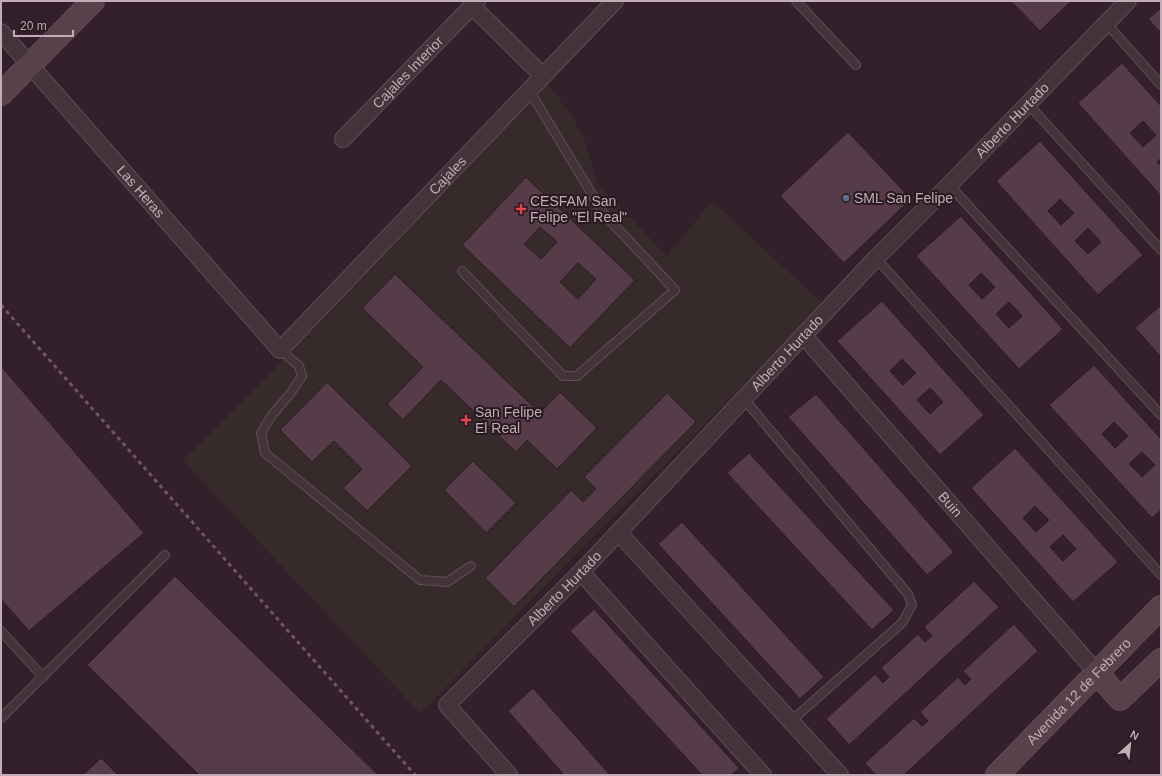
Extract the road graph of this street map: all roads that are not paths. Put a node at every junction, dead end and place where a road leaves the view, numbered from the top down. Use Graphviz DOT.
graph roads {
  1 [pos="93,1"];
  2 [pos="615,1"];
  3 [pos="796,1"];
  4 [pos="1128,1"];
  5 [pos="474,4"];
  6 [pos="1106,23"];
  7 [pos="1,32"];
  8 [pos="30,64"];
  9 [pos="856,65"];
  10 [pos="543,76"];
  11 [pos="1161,85"];
  12 [pos="529,90"];
  13 [pos="1,94"];
  14 [pos="1028,104"];
  15 [pos="343,139"];
  16 [pos="949,185"];
  17 [pos="1161,250"];
  18 [pos="876,258"];
  19 [pos="462,271"];
  20 [pos="804,336"];
  21 [pos="280,350"];
  22 [pos="744,399"];
  23 [pos="1161,415"];
  24 [pos="619,532"];
  25 [pos="164,555"];
  26 [pos="471,566"];
  27 [pos="581,572"];
  28 [pos="1161,575"];
  29 [pos="1161,607"];
  30 [pos="1,631"];
  31 [pos="1161,660"];
  32 [pos="1096,672"];
  33 [pos="43,677"];
  34 [pos="1,718"];
  35 [pos="791,721"];
  36 [pos="758,773"];
  37 [pos="509,775"];
  38 [pos="840,775"];
  39 [pos="997,775"];
  1 -- 8 [label="street"];
  2 -- 10 [label="street, Cajales"];
  3 -- 9 [label="lane"];
  4 -- 6 [label="street, Alberto Hurtado"];
  5 -- 10 [label="street, Cajales Interior"];
  5 -- 15 [label="street, Cajales Interior"];
  6 -- 11 [label="lane"];
  6 -- 14 [label="street, Alberto Hurtado"];
  7 -- 8 [label="street, Las Heras"];
  8 -- 13 [label="street"];
  8 -- 21 [label="street, Las Heras"];
  10 -- 12 [label="street, Cajales"];
  12 -- 19 [label="lane"];
  12 -- 21 [label="street, Cajales"];
  14 -- 16 [label="street, Alberto Hurtado"];
  14 -- 17 [label="lane"];
  16 -- 18 [label="street, Alberto Hurtado"];
  16 -- 23 [label="lane"];
  18 -- 20 [label="street, Alberto Hurtado"];
  18 -- 28 [label="lane"];
  20 -- 22 [label="street, Alberto Hurtado"];
  20 -- 32 [label="street, Buin"];
  21 -- 26 [label="lane"];
  22 -- 24 [label="street, Alberto Hurtado"];
  22 -- 35 [label="lane"];
  24 -- 27 [label="street, Alberto Hurtado"];
  24 -- 35 [label="street"];
  25 -- 33 [label="lane"];
  27 -- 36 [label="street"];
  27 -- 37 [label="street, Alberto Hurtado"];
  29 -- 32 [label="street, Avenida 12 de Febrero"];
  30 -- 33 [label="lane"];
  31 -- 32 [label="street"];
  32 -- 39 [label="street, Avenida 12 de Febrero"];
  33 -- 34 [label="lane"];
  35 -- 38 [label="street"];
}
